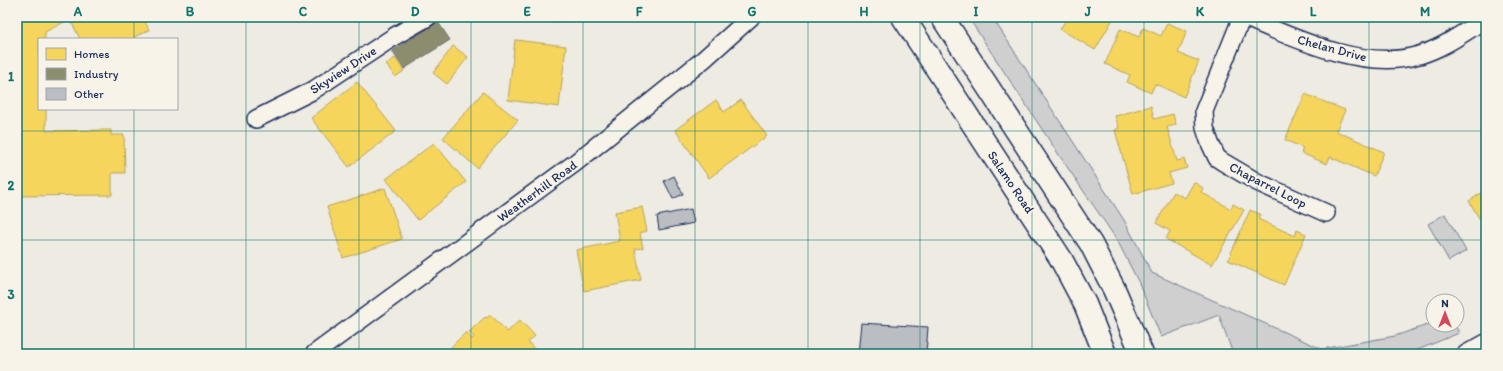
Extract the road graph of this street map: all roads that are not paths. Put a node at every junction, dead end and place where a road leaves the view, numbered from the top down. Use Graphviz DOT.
graph roads {
  1 [pos="428,17"];
  2 [pos="750,17"];
  3 [pos="903,17"];
  4 [pos="942,17"];
  5 [pos="1243,17"];
  6 [pos="1484,24"];
  7 [pos="256,119"];
  8 [pos="1326,213"];
  9 [pos="1486,343"];
  10 [pos="314,354"];
  11 [pos="1105,354"];
  12 [pos="1142,354"];
  13 [pos="1466,354"];
  1 -- 7 [label="street, Skyview Drive"];
  2 -- 10 [label="street, Weatherhill Road"];
  3 -- 11 [label="main road, Salamo Road"];
  4 -- 12 [label="main road"];
  5 -- 6 [label="street, Chelan Drive"];
  5 -- 8 [label="street, Chaparrel Loop"];
  9 -- 13 [label="street"];
}
